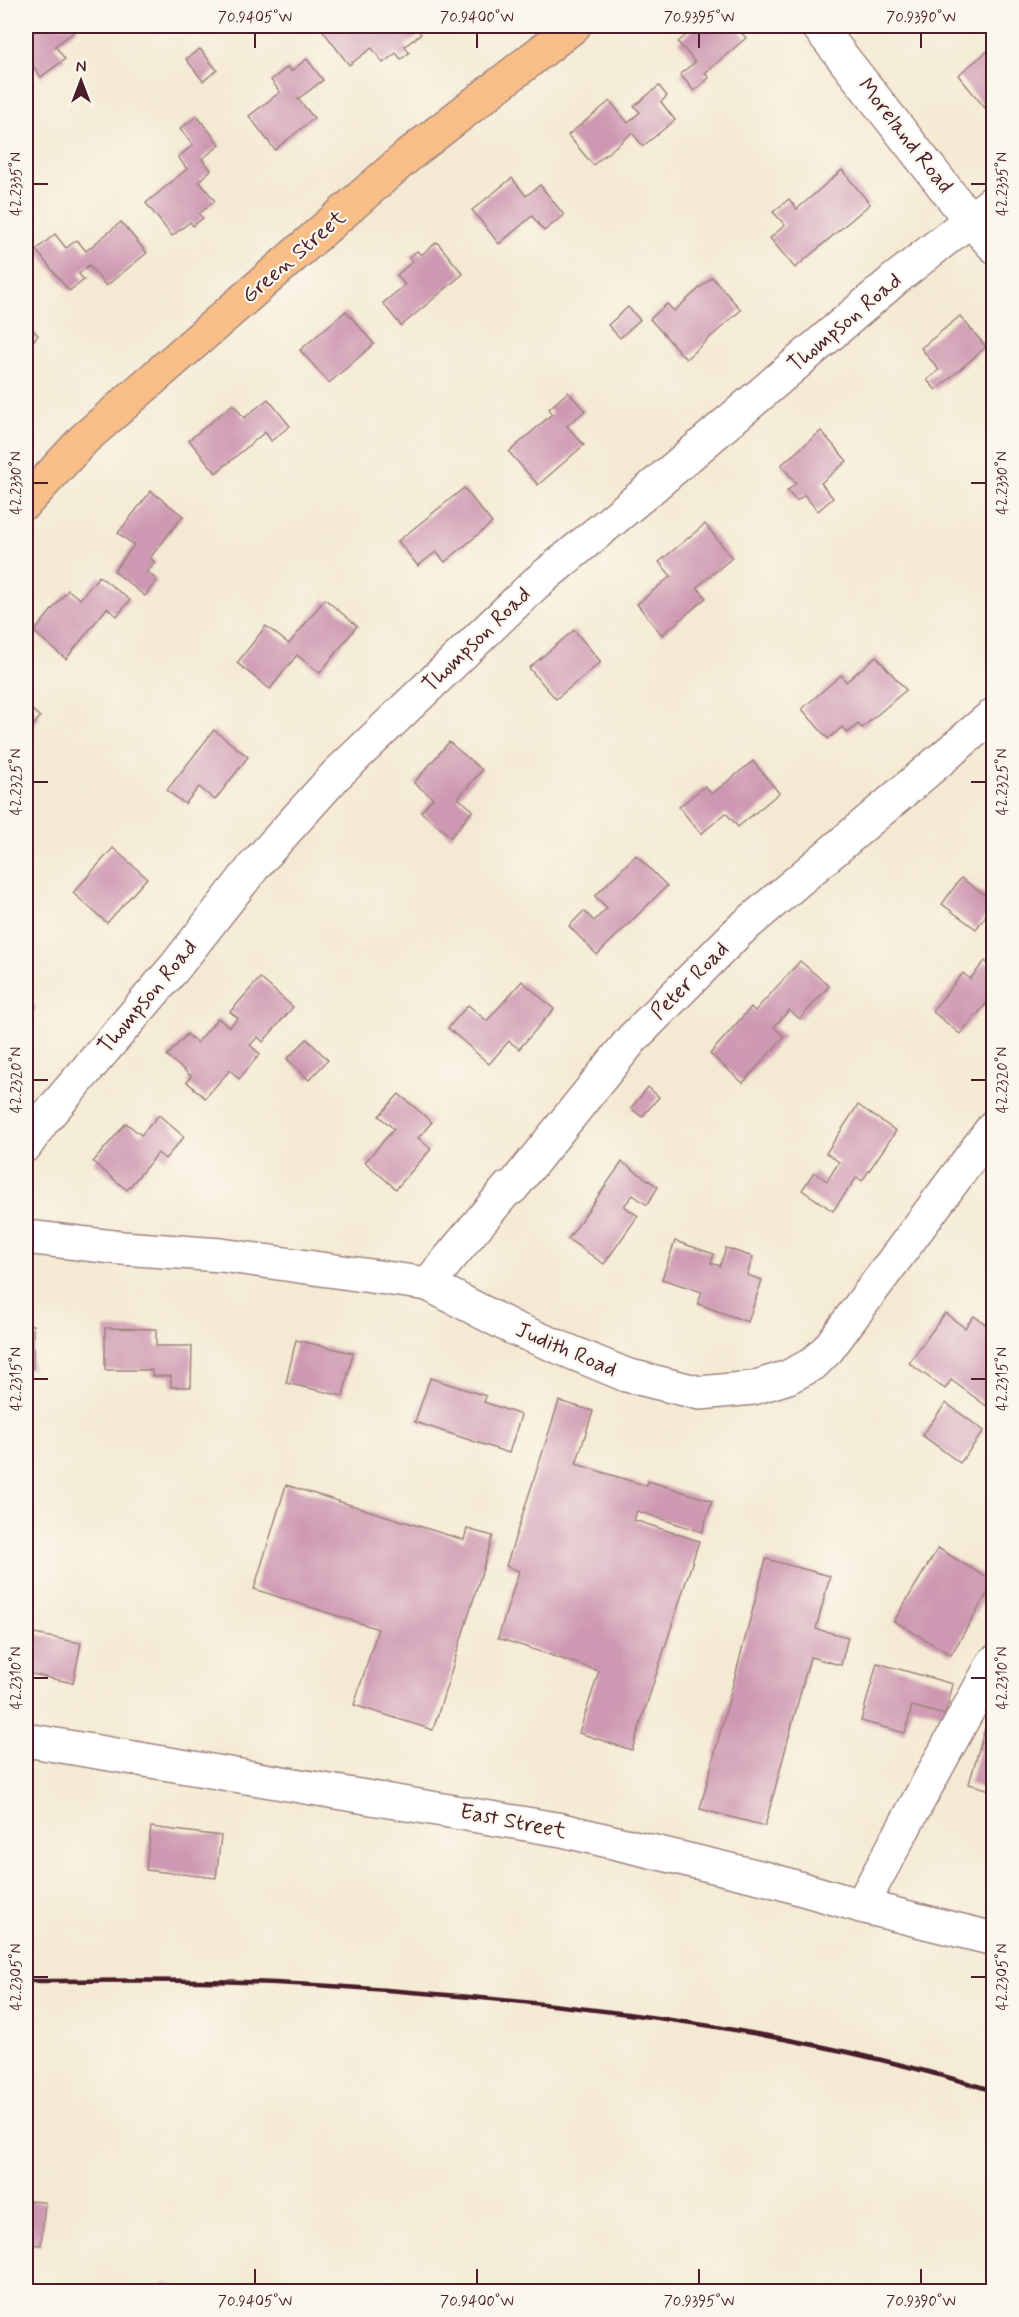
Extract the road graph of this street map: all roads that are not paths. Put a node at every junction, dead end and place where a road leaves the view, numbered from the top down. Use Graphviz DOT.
graph roads {
  1 [pos="574,26"];
  2 [pos="818,26"];
  3 [pos="982,210"];
  4 [pos="993,246"];
  5 [pos="26,502"];
  6 [pos="992,716"];
  7 [pos="993,1126"];
  8 [pos="26,1145"];
  9 [pos="26,1237"];
  10 [pos="428,1284"];
  11 [pos="993,1662"];
  12 [pos="26,1740"];
  13 [pos="861,1905"];
  14 [pos="993,1939"];
  1 -- 5 [label="main road, Green Street"];
  2 -- 3 [label="street, Moreland Road"];
  3 -- 4 [label="street, Moreland Road"];
  3 -- 8 [label="street, Thompson Road"];
  6 -- 10 [label="street, Peter Road"];
  7 -- 10 [label="street, Judith Road"];
  9 -- 10 [label="street, Judith Road"];
  11 -- 13 [label="street"];
  12 -- 13 [label="street, East Street"];
  13 -- 14 [label="street, East Street"];
}
